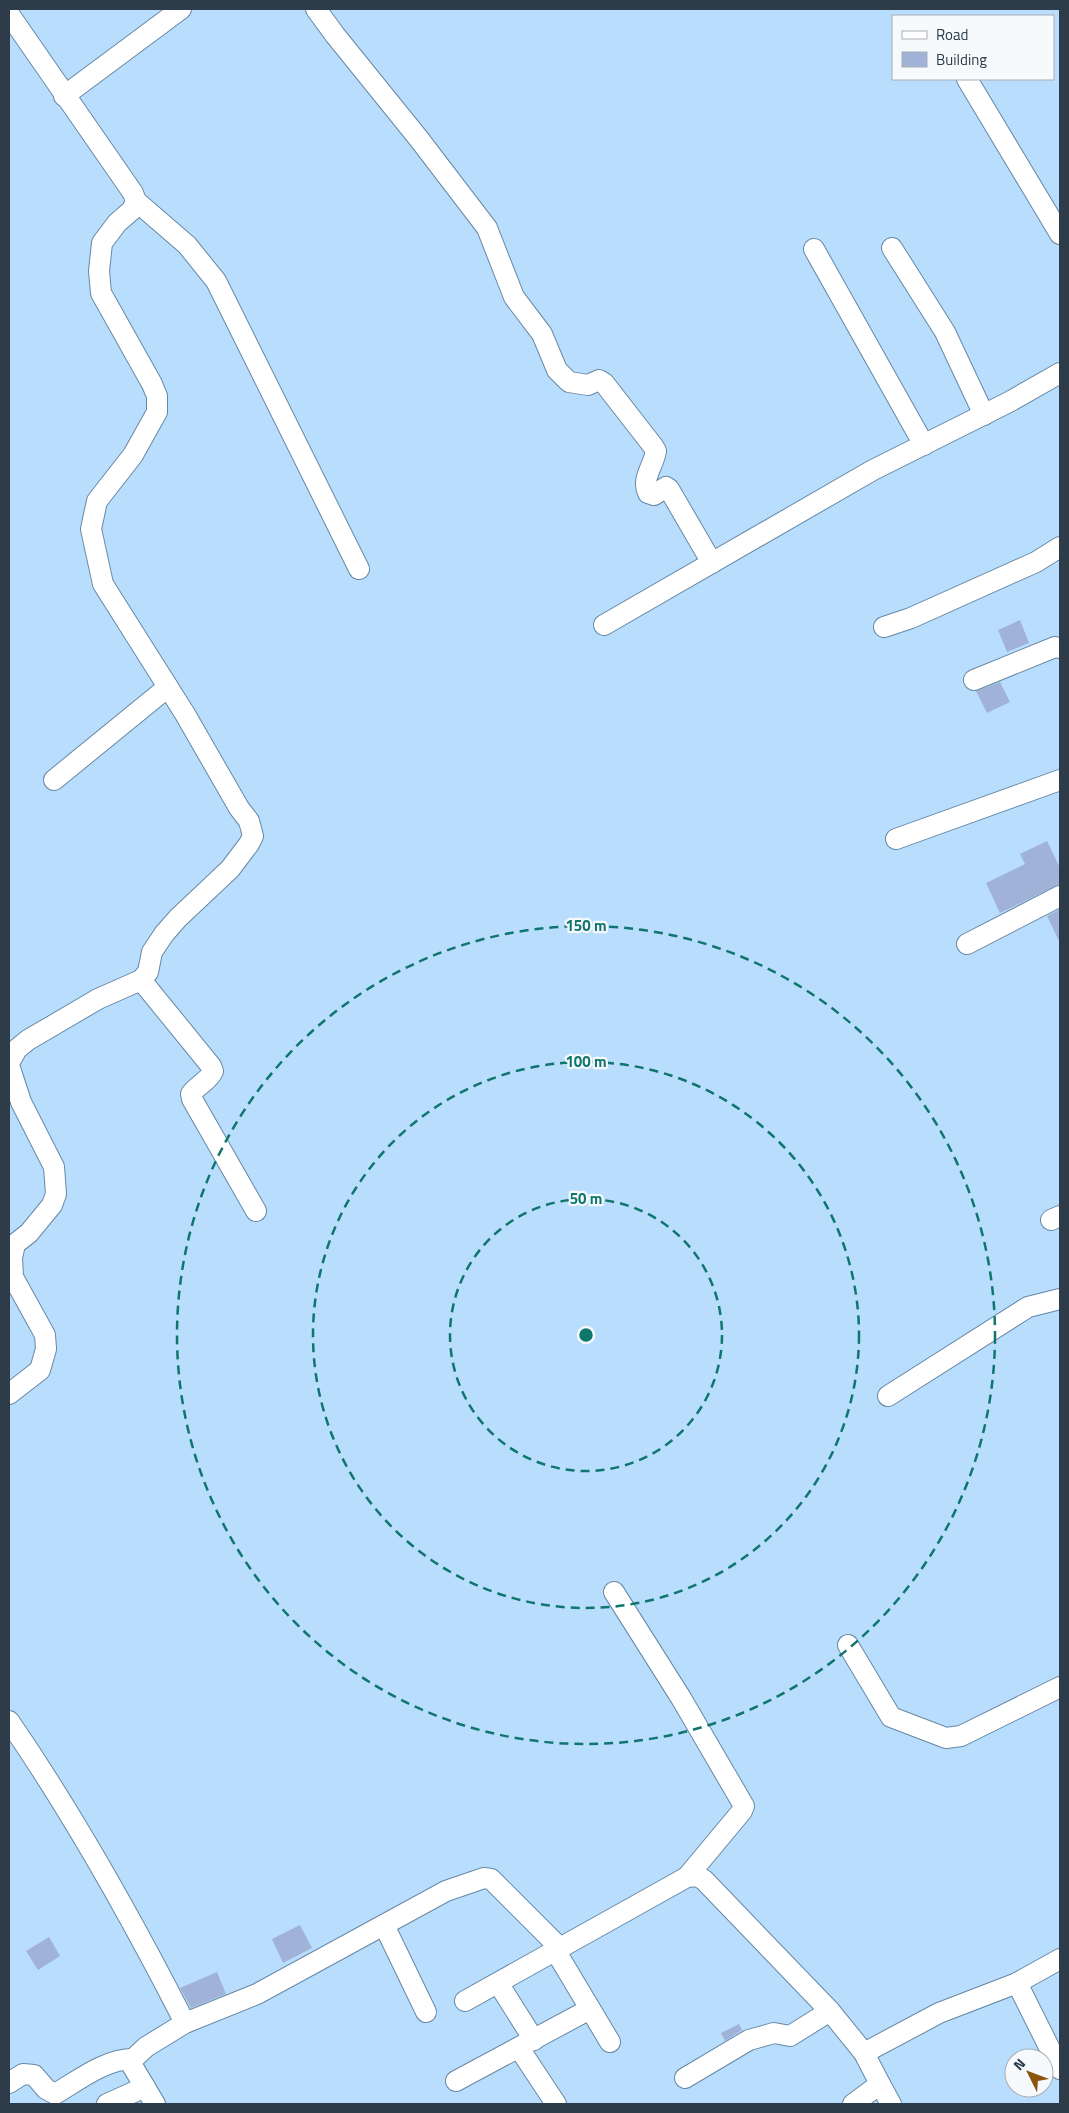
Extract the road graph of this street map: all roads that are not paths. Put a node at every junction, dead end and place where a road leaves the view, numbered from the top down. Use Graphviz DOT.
graph roads {
  1 [pos="180,9"];
  2 [pos="316,9"];
  3 [pos="9,14"];
  4 [pos="968,80"];
  5 [pos="64,96"];
  6 [pos="136,201"];
  7 [pos="1060,234"];
  8 [pos="892,248"];
  9 [pos="814,249"];
  10 [pos="1060,373"];
  11 [pos="984,415"];
  12 [pos="924,445"];
  13 [pos="1060,547"];
  14 [pos="712,563"];
  15 [pos="359,569"];
  16 [pos="604,625"];
  17 [pos="884,627"];
  18 [pos="1060,648"];
  19 [pos="974,680"];
  20 [pos="168,687"];
  21 [pos="54,780"];
  22 [pos="1060,780"];
  23 [pos="896,839"];
  24 [pos="1060,896"];
  25 [pos="967,944"];
  26 [pos="141,980"];
  27 [pos="9,1064"];
  28 [pos="256,1211"];
  29 [pos="1060,1299"];
  30 [pos="9,1394"];
  31 [pos="888,1396"];
  32 [pos="614,1592"];
  33 [pos="848,1645"];
  34 [pos="1060,1688"];
  35 [pos="9,1721"];
  36 [pos="687,1877"];
  37 [pos="384,1925"];
  38 [pos="558,1949"];
  39 [pos="1060,1959"];
  40 [pos="1017,1982"];
  41 [pos="498,1983"];
  42 [pos="465,2001"];
  43 [pos="590,2009"];
  44 [pos="830,2010"];
  45 [pos="426,2012"];
  46 [pos="185,2023"];
  47 [pos="610,2042"];
  48 [pos="527,2044"];
  49 [pos="864,2053"];
  50 [pos="134,2059"];
  51 [pos="1060,2069"];
  52 [pos="685,2078"];
  53 [pos="456,2081"];
  54 [pos="9,2084"];
  55 [pos="880,2084"];
  56 [pos="150,2096"];
  57 [pos="107,2104"];
  58 [pos="556,2104"];
  59 [pos="853,2104"];
  60 [pos="891,2104"];
  1 -- 5 [label="street"];
  2 -- 14 [label="street"];
  3 -- 5 [label="street"];
  4 -- 7 [label="street"];
  5 -- 6 [label="street"];
  6 -- 15 [label="street"];
  6 -- 20 [label="street"];
  8 -- 11 [label="street"];
  9 -- 12 [label="street"];
  10 -- 11 [label="street"];
  11 -- 12 [label="street"];
  12 -- 14 [label="street"];
  13 -- 17 [label="street"];
  14 -- 16 [label="street"];
  18 -- 19 [label="street"];
  20 -- 21 [label="street"];
  20 -- 26 [label="street"];
  22 -- 23 [label="street"];
  24 -- 25 [label="street"];
  26 -- 27 [label="street"];
  26 -- 28 [label="street"];
  27 -- 30 [label="street"];
  29 -- 31 [label="street"];
  32 -- 36 [label="street"];
  33 -- 34 [label="street"];
  35 -- 46 [label="street"];
  36 -- 38 [label="street"];
  36 -- 44 [label="street"];
  37 -- 38 [label="street"];
  37 -- 45 [label="street"];
  37 -- 46 [label="street"];
  38 -- 41 [label="street"];
  38 -- 43 [label="street"];
  39 -- 40 [label="street"];
  40 -- 49 [label="street"];
  40 -- 51 [label="street"];
  41 -- 42 [label="street"];
  41 -- 48 [label="street"];
  43 -- 47 [label="street"];
  43 -- 48 [label="street"];
  44 -- 49 [label="street"];
  44 -- 52 [label="street"];
  46 -- 50 [label="street"];
  48 -- 53 [label="street"];
  48 -- 58 [label="street"];
  49 -- 55 [label="street"];
  50 -- 54 [label="street"];
  50 -- 56 [label="street"];
  55 -- 59 [label="street"];
  55 -- 60 [label="street"];
  56 -- 57 [label="street"];
}
